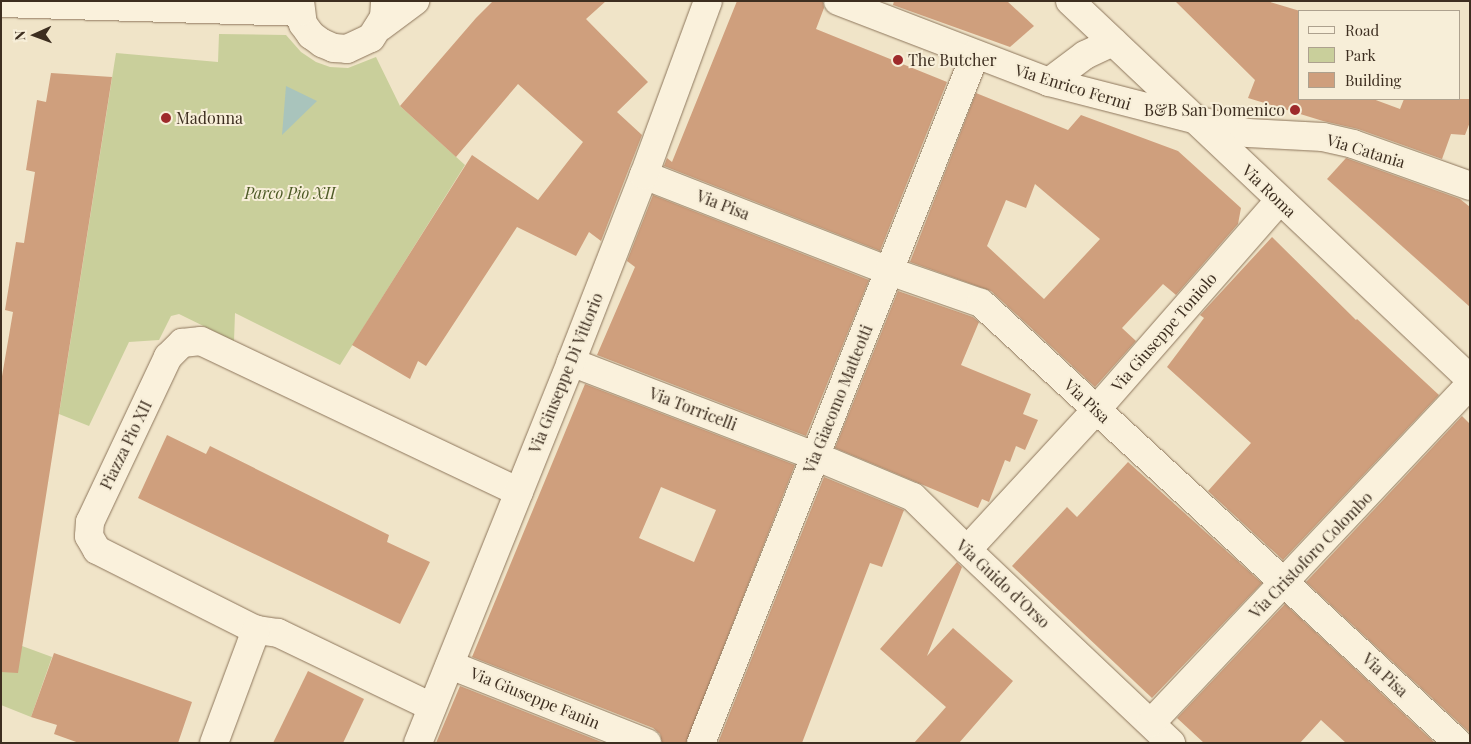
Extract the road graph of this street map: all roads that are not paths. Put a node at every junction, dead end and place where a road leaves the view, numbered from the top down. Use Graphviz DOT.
graph roads {
  1 [pos="385,1"];
  2 [pos="415,1"];
  3 [pos="708,1"];
  4 [pos="838,1"];
  5 [pos="1070,1"];
  6 [pos="1,3"];
  7 [pos="51,3"];
  8 [pos="300,6"];
  9 [pos="380,28"];
  10 [pos="1113,42"];
  11 [pos="976,55"];
  12 [pos="1049,82"];
  13 [pos="1199,122"];
  14 [pos="644,175"];
  15 [pos="1470,186"];
  16 [pos="1279,200"];
  17 [pos="889,271"];
  18 [pos="571,362"];
  19 [pos="1470,379"];
  20 [pos="1470,385"];
  21 [pos="1096,410"];
  22 [pos="816,456"];
  23 [pos="519,492"];
  24 [pos="967,550"];
  25 [pos="1285,581"];
  26 [pos="256,630"];
  27 [pos="450,665"];
  28 [pos="432,707"];
  29 [pos="1151,723"];
  30 [pos="214,743"];
  31 [pos="418,743"];
  32 [pos="647,743"];
  33 [pos="701,743"];
  34 [pos="1171,743"];
  35 [pos="1458,743"];
  1 -- 9 [label="street"];
  2 -- 9 [label="street"];
  3 -- 14 [label="street, Via Giuseppe Di Vittorio"];
  4 -- 11 [label="street, Via Enrico Fermi"];
  5 -- 10 [label="street, Via Roma"];
  6 -- 7 [label="street"];
  7 -- 8 [label="street"];
  8 -- 9 [label="street"];
  10 -- 12 [label="street"];
  10 -- 13 [label="street, Via Roma"];
  11 -- 12 [label="street, Via Enrico Fermi"];
  11 -- 17 [label="street, Via Giacomo Matteotti"];
  12 -- 13 [label="street, Via Enrico Fermi"];
  13 -- 15 [label="street, Via Catania"];
  13 -- 16 [label="street, Via Roma"];
  14 -- 17 [label="street, Via Pisa"];
  14 -- 18 [label="street, Via Giuseppe Di Vittorio"];
  16 -- 19 [label="street, Via Roma"];
  16 -- 21 [label="street, Via Giuseppe Toniolo"];
  17 -- 21 [label="street, Via Pisa"];
  17 -- 22 [label="street, Via Giacomo Matteotti"];
  18 -- 22 [label="street, Via Torricelli"];
  18 -- 23 [label="street, Via Giuseppe Di Vittorio"];
  20 -- 25 [label="street, Via Cristoforo Colombo"];
  21 -- 24 [label="street, Via Giuseppe Toniolo"];
  21 -- 25 [label="street, Via Pisa"];
  22 -- 24 [label="street, Via Guido d'Orso"];
  22 -- 33 [label="street, Via Giacomo Matteotti"];
  23 -- 26 [label="street, Piazza Pio XII"];
  23 -- 27 [label="street, Via Giuseppe Di Vittorio"];
  24 -- 29 [label="street, Via Guido d'Orso"];
  25 -- 29 [label="street, Via Cristoforo Colombo"];
  25 -- 35 [label="street, Via Pisa"];
  26 -- 28 [label="street, Piazza Pio XII"];
  26 -- 30 [label="street"];
  27 -- 28 [label="street, Via Giuseppe Di Vittorio"];
  27 -- 32 [label="street, Via Giuseppe Fanin"];
  28 -- 31 [label="street, Via Giuseppe Di Vittorio"];
  29 -- 34 [label="street, Via Guido d'Orso"];
}
